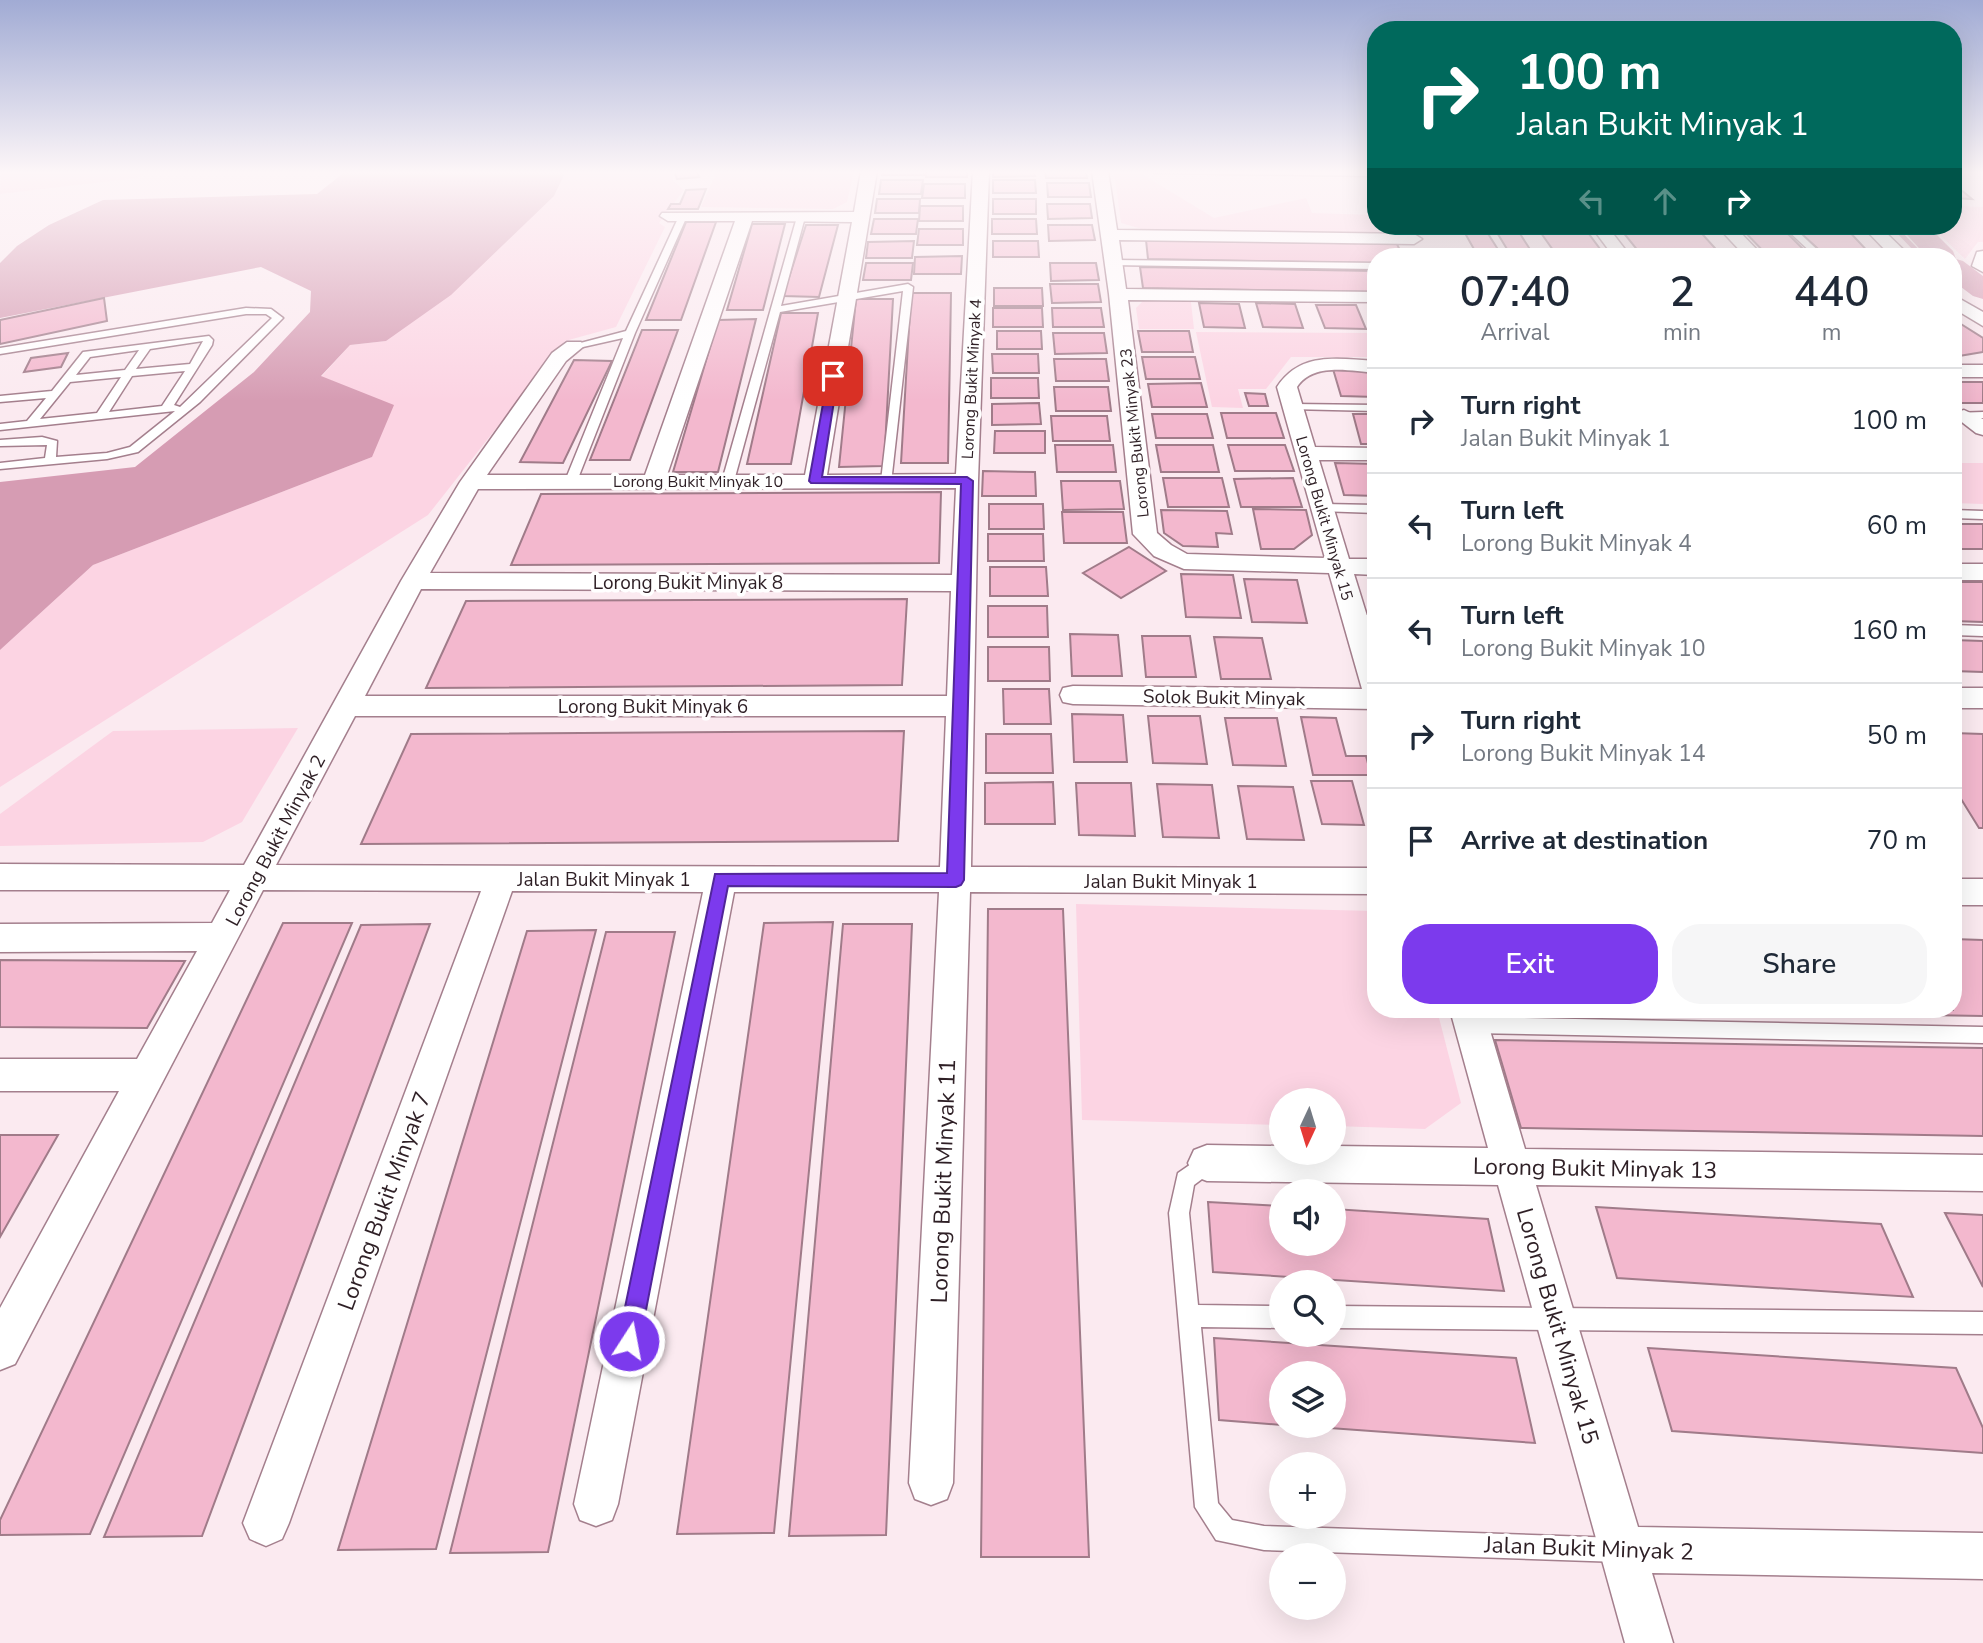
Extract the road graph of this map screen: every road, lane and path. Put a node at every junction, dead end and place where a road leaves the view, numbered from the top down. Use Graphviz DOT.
graph roads {
  1 [pos="664,248"];
  2 [pos="734,248"];
  3 [pos="793,248"];
  4 [pos="855,248"];
  5 [pos="978,248"];
  6 [pos="1112,248"];
  7 [pos="1983,257"];
  8 [pos="1114,263"];
  9 [pos="1367,266"];
  10 [pos="1983,267"];
  11 [pos="1118,294"];
  12 [pos="846,297"];
  13 [pos="1367,297"];
  14 [pos="1962,306"];
  15 [pos="776,310"];
  16 [pos="1983,320"];
  17 [pos="630,333"];
  18 [pos="147,345"];
  19 [pos="574,346"];
  20 [pos="0,351"];
  21 [pos="193,366"];
  22 [pos="1367,367"];
  23 [pos="1962,371"];
  24 [pos="1983,371"];
  25 [pos="129,373"];
  26 [pos="65,379"];
  27 [pos="53,394"];
  28 [pos="0,400"];
  29 [pos="188,407"];
  30 [pos="1293,407"];
  31 [pos="1367,408"];
  32 [pos="166,409"];
  33 [pos="101,415"];
  34 [pos="1967,416"];
  35 [pos="32,422"];
  36 [pos="0,427"];
  37 [pos="1983,429"];
  38 [pos="0,443"];
  39 [pos="1307,453"];
  40 [pos="1367,454"];
  41 [pos="50,461"];
  42 [pos="0,466"];
  43 [pos="471,481"];
  44 [pos="571,481"];
  45 [pos="654,481"];
  46 [pos="727,481"];
  47 [pos="815,481"];
  48 [pos="887,481"];
  49 [pos="967,481"];
  50 [pos="1323,508"];
  51 [pos="1367,509"];
  52 [pos="1962,514"];
  53 [pos="1983,515"];
  54 [pos="1340,566"];
  55 [pos="1367,566"];
  56 [pos="1962,572"];
  57 [pos="1983,572"];
  58 [pos="413,581"];
  59 [pos="964,583"];
  60 [pos="1365,619"];
  61 [pos="1962,630"];
  62 [pos="1983,631"];
  63 [pos="1073,695"];
  64 [pos="1962,698"];
  65 [pos="1983,698"];
  66 [pos="1367,699"];
  67 [pos="346,706"];
  68 [pos="960,706"];
  69 [pos="0,877"];
  70 [pos="255,878"];
  71 [pos="501,878"];
  72 [pos="721,879"];
  73 [pos="956,880"];
  74 [pos="1367,881"];
  75 [pos="1962,892"];
  76 [pos="1983,892"];
  77 [pos="223,937"];
  78 [pos="0,938"];
  79 [pos="1469,1018"];
  80 [pos="1983,1035"];
  81 [pos="0,1074"];
  82 [pos="148,1075"];
  83 [pos="1207,1163"];
  84 [pos="1512,1167"];
  85 [pos="1983,1173"];
  86 [pos="1187,1316"];
  87 [pos="1269,1317"];
  88 [pos="1346,1317"];
  89 [pos="1556,1318"];
  90 [pos="1983,1323"];
  91 [pos="0,1347"];
  92 [pos="931,1483"];
  93 [pos="596,1504"];
  94 [pos="266,1523"];
  95 [pos="1622,1550"];
  96 [pos="1983,1556"];
  97 [pos="1649,1643"];
  1 -- 17 [label="lane"];
  2 -- 45 [label="street"];
  3 -- 15 [label="lane"];
  4 -- 12 [label="street"];
  5 -- 49 [label="street, Lorong Bukit Minyak 4"];
  6 -- 8 [label="street, Lorong Bukit Minyak 23"];
  7 -- 10 [label="street"];
  8 -- 9 [label="lane"];
  8 -- 11 [label="street, Lorong Bukit Minyak 23"];
  11 -- 13 [label="street"];
  11 -- 54 [label="street, Lorong Bukit Minyak 23"];
  12 -- 15 [label="lane"];
  12 -- 47 [label="street"];
  12 -- 48 [label="lane"];
  14 -- 16 [label="street"];
  15 -- 46 [label="lane"];
  17 -- 19 [label="lane"];
  17 -- 44 [label="lane"];
  18 -- 21 [label="lane"];
  18 -- 25 [label="lane"];
  18 -- 26 [label="lane"];
  19 -- 43 [label="street, Lorong Bukit Minyak 2"];
  20 -- 29 [label="lane"];
  21 -- 25 [label="lane"];
  21 -- 32 [label="lane"];
  22 -- 30 [label="street, Lorong Bukit Minyak 15"];
  23 -- 24 [label="street"];
  25 -- 26 [label="lane"];
  25 -- 33 [label="lane"];
  26 -- 27 [label="lane"];
  27 -- 28 [label="lane"];
  27 -- 35 [label="lane"];
  29 -- 32 [label="lane"];
  29 -- 41 [label="lane"];
  30 -- 31 [label="lane"];
  30 -- 39 [label="street, Lorong Bukit Minyak 15"];
  32 -- 33 [label="lane"];
  33 -- 35 [label="lane"];
  34 -- 37 [label="street"];
  35 -- 36 [label="lane"];
  38 -- 41 [label="lane"];
  39 -- 40 [label="street"];
  39 -- 50 [label="street, Lorong Bukit Minyak 15"];
  41 -- 42 [label="lane"];
  43 -- 44 [label="street, Lorong Bukit Minyak 10"];
  43 -- 58 [label="street, Lorong Bukit Minyak 2"];
  44 -- 45 [label="street, Lorong Bukit Minyak 10"];
  45 -- 46 [label="street, Lorong Bukit Minyak 10"];
  46 -- 47 [label="street, Lorong Bukit Minyak 10"];
  47 -- 48 [label="street, Lorong Bukit Minyak 10"];
  48 -- 49 [label="street, Lorong Bukit Minyak 10"];
  49 -- 59 [label="street, Lorong Bukit Minyak 4"];
  50 -- 51 [label="lane"];
  50 -- 54 [label="street, Lorong Bukit Minyak 15"];
  52 -- 53 [label="lane"];
  54 -- 55 [label="street, Lorong Bukit Minyak 23"];
  54 -- 60 [label="street, Lorong Bukit Minyak 15"];
  56 -- 57 [label="street"];
  58 -- 59 [label="street, Lorong Bukit Minyak 8"];
  58 -- 67 [label="street, Lorong Bukit Minyak 2"];
  59 -- 68 [label="street, Lorong Bukit Minyak 4"];
  61 -- 62 [label="lane"];
  63 -- 66 [label="street, Solok Bukit Minyak"];
  64 -- 65 [label="street"];
  67 -- 68 [label="street, Lorong Bukit Minyak 6"];
  67 -- 70 [label="street, Lorong Bukit Minyak 2"];
  68 -- 73 [label="street, Lorong Bukit Minyak 4"];
  69 -- 70 [label="street, Jalan Bukit Minyak 1"];
  70 -- 71 [label="street, Jalan Bukit Minyak 1"];
  70 -- 77 [label="street, Lorong Bukit Minyak 2"];
  71 -- 72 [label="street, Jalan Bukit Minyak 1"];
  71 -- 94 [label="street, Lorong Bukit Minyak 7"];
  72 -- 73 [label="street, Jalan Bukit Minyak 1"];
  72 -- 93 [label="street"];
  73 -- 74 [label="street, Jalan Bukit Minyak 1"];
  73 -- 92 [label="street, Lorong Bukit Minyak 11"];
  75 -- 76 [label="street"];
  77 -- 78 [label="street"];
  77 -- 82 [label="street, Lorong Bukit Minyak 2"];
  79 -- 80 [label="lane"];
  79 -- 84 [label="street, Lorong Bukit Minyak 15"];
  81 -- 82 [label="street"];
  82 -- 91 [label="street, Lorong Bukit Minyak 2"];
  83 -- 84 [label="street, Lorong Bukit Minyak 13"];
  83 -- 86 [label="lane"];
  84 -- 85 [label="street, Lorong Bukit Minyak 13"];
  84 -- 89 [label="street, Lorong Bukit Minyak 15"];
  86 -- 87 [label="lane"];
  86 -- 95 [label="lane, Jalan Bukit Minyak 2"];
  88 -- 89 [label="lane"];
  89 -- 90 [label="lane"];
  89 -- 95 [label="street, Lorong Bukit Minyak 15"];
  95 -- 96 [label="street, Jalan Bukit Minyak 2"];
  95 -- 97 [label="street, Lorong Bukit Minyak 15"];
}
